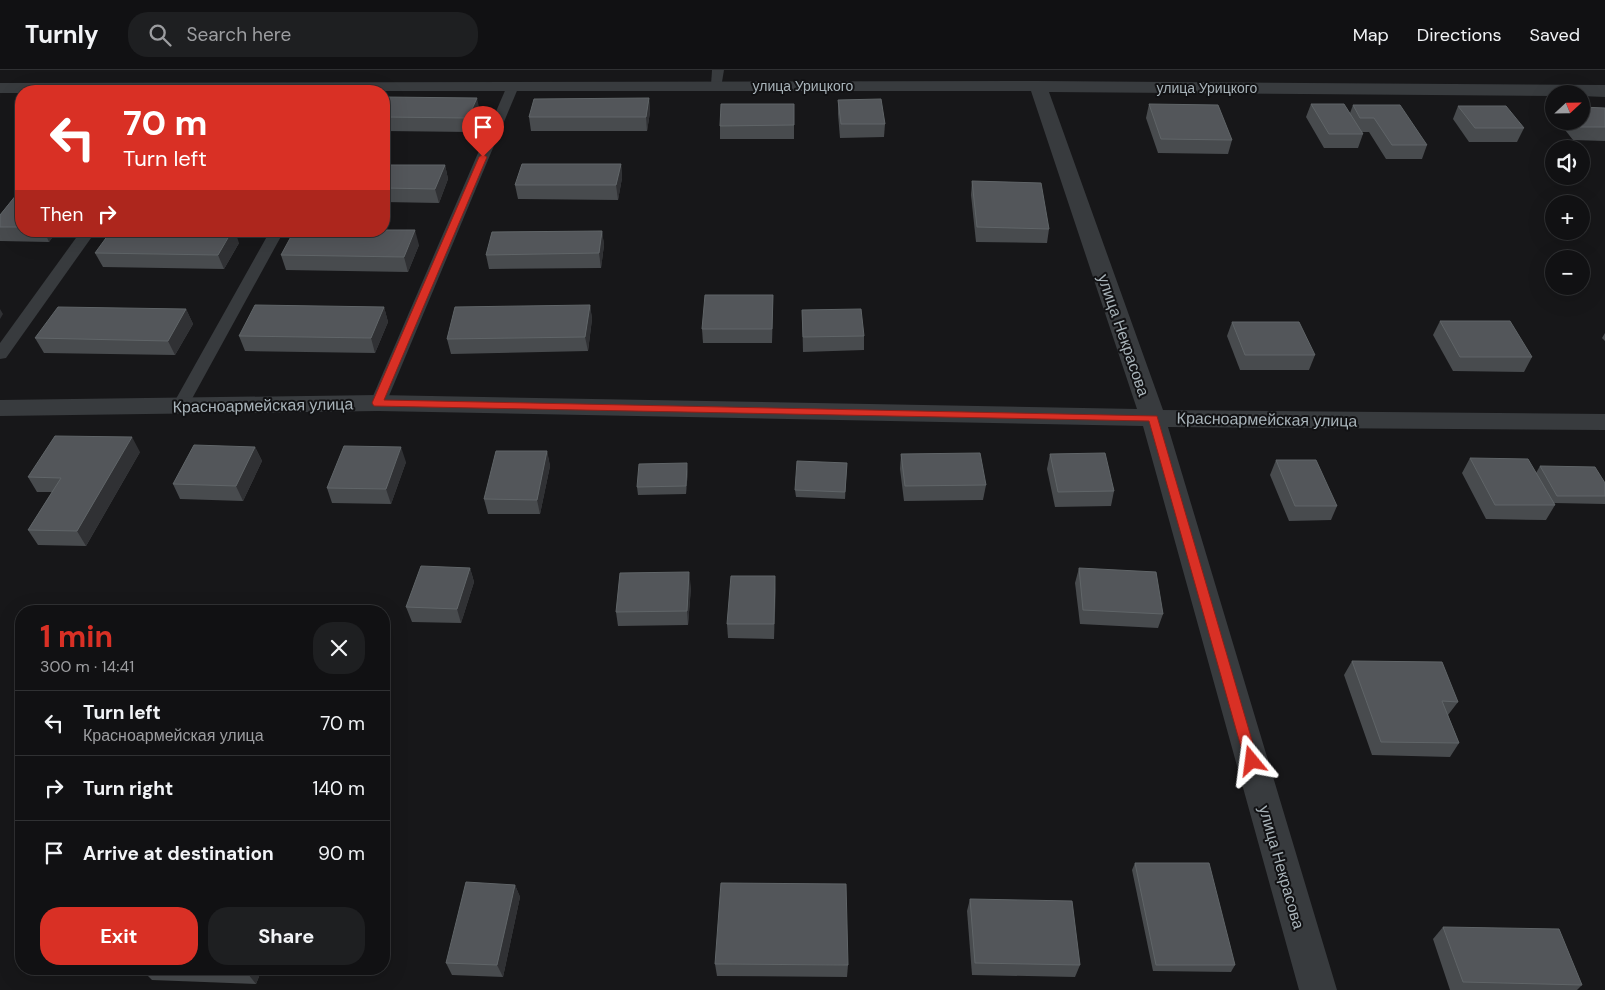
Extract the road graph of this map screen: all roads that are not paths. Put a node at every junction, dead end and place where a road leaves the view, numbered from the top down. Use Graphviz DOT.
graph roads {
  1 [pos="718,78"];
  2 [pos="1054,81"];
  3 [pos="513,86"];
  4 [pos="0,88"];
  5 [pos="15,88"];
  6 [pos="390,88"];
  7 [pos="1605,90"];
  8 [pos="85,237"];
  9 [pos="274,237"];
  10 [pos="0,354"];
  11 [pos="378,403"];
  12 [pos="180,406"];
  13 [pos="0,408"];
  14 [pos="1153,418"];
  15 [pos="1605,422"];
  16 [pos="1318,990"];
  1 -- 2 [label="street, улица Урицкого"];
  1 -- 3 [label="street, улица Урицкого"];
  2 -- 7 [label="street, улица Урицкого"];
  2 -- 14 [label="street, улица Некрасова"];
  3 -- 6 [label="street, улица Урицкого"];
  3 -- 11 [label="lane"];
  4 -- 5 [label="street, улица Урицкого"];
  8 -- 10 [label="lane"];
  9 -- 12 [label="lane"];
  11 -- 12 [label="street, Красноармейская улица"];
  11 -- 14 [label="street, Красноармейская улица"];
  12 -- 13 [label="street, Красноармейская улица"];
  14 -- 15 [label="street, Красноармейская улица"];
  14 -- 16 [label="street, улица Некрасова"];
}
